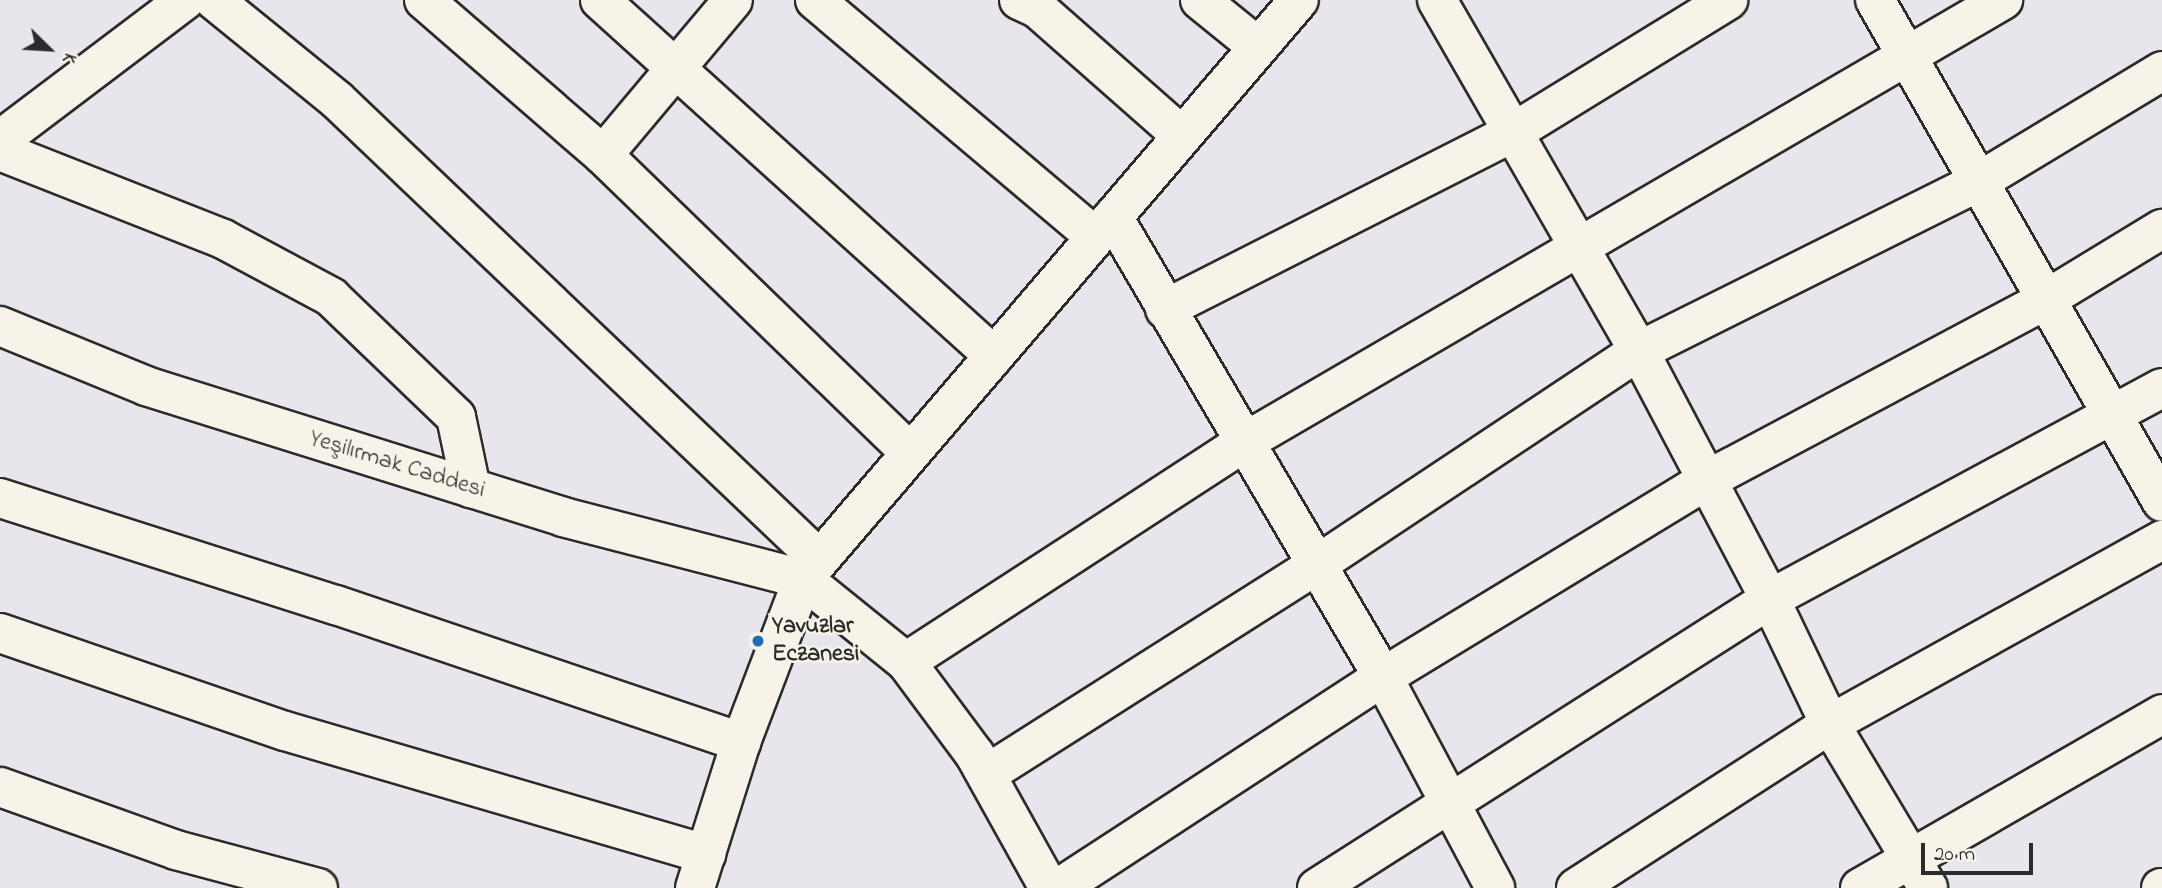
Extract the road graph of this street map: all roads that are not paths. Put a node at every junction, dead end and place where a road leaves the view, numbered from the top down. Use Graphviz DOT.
graph roads {
  1 [pos="185,0"];
  2 [pos="214,0"];
  3 [pos="424,0"];
  4 [pos="600,0"];
  5 [pos="733,0"];
  6 [pos="815,0"];
  7 [pos="1019,0"];
  8 [pos="1200,0"];
  9 [pos="1299,0"];
  10 [pos="1728,0"];
  11 [pos="1875,0"];
  12 [pos="2003,0"];
  13 [pos="1446,3"];
  14 [pos="1258,47"];
  15 [pos="1906,54"];
  16 [pos="675,68"];
  17 [pos="2162,71"];
  18 [pos="1512,133"];
  19 [pos="1181,135"];
  20 [pos="0,140"];
  21 [pos="0,151"];
  22 [pos="603,155"];
  23 [pos="1978,182"];
  24 [pos="1104,227"];
  25 [pos="2162,229"];
  26 [pos="1577,248"];
  27 [pos="2045,300"];
  28 [pos="1165,309"];
  29 [pos="0,327"];
  30 [pos="1639,351"];
  31 [pos="994,356"];
  32 [pos="2162,388"];
  33 [pos="2112,418"];
  34 [pos="1243,443"];
  35 [pos="911,453"];
  36 [pos="1707,480"];
  37 [pos="471,488"];
  38 [pos="0,498"];
  39 [pos="2162,502"];
  40 [pos="2162,540"];
  41 [pos="1318,564"];
  42 [pos="811,569"];
  43 [pos="1770,599"];
  44 [pos="0,633"];
  45 [pos="906,662"];
  46 [pos="1383,677"];
  47 [pos="2162,714"];
  48 [pos="1830,724"];
  49 [pos="741,743"];
  50 [pos="987,774"];
  51 [pos="0,787"];
  52 [pos="1450,802"];
  53 [pos="700,871"];
  54 [pos="1918,873"];
  55 [pos="318,888"];
  56 [pos="1049,888"];
  57 [pos="1059,888"];
  58 [pos="1317,888"];
  59 [pos="1495,888"];
  60 [pos="1576,888"];
  61 [pos="1860,888"];
  1 -- 20 [label="street"];
  2 -- 42 [label="street"];
  3 -- 22 [label="street"];
  4 -- 16 [label="street"];
  5 -- 16 [label="street"];
  6 -- 24 [label="street"];
  7 -- 19 [label="street"];
  8 -- 14 [label="street"];
  9 -- 14 [label="street"];
  10 -- 18 [label="street"];
  11 -- 15 [label="street"];
  12 -- 15 [label="street"];
  13 -- 18 [label="street"];
  14 -- 19 [label="street"];
  15 -- 23 [label="street"];
  15 -- 26 [label="street"];
  16 -- 22 [label="street"];
  16 -- 31 [label="street"];
  17 -- 23 [label="street"];
  18 -- 26 [label="street"];
  18 -- 28 [label="street"];
  19 -- 24 [label="street"];
  21 -- 37 [label="street"];
  22 -- 35 [label="street"];
  23 -- 27 [label="street"];
  23 -- 30 [label="street"];
  24 -- 28 [label="street"];
  24 -- 31 [label="street"];
  25 -- 27 [label="street"];
  26 -- 30 [label="street"];
  26 -- 34 [label="street"];
  27 -- 33 [label="street"];
  27 -- 36 [label="street"];
  28 -- 34 [label="street"];
  29 -- 37 [label="street, Yeşilırmak Caddesi"];
  30 -- 36 [label="street"];
  30 -- 41 [label="street"];
  31 -- 35 [label="street"];
  32 -- 33 [label="street"];
  33 -- 39 [label="street"];
  33 -- 43 [label="street"];
  34 -- 41 [label="street"];
  34 -- 45 [label="street"];
  35 -- 42 [label="street"];
  36 -- 43 [label="street"];
  36 -- 46 [label="street"];
  37 -- 42 [label="street, Yeşilırmak Caddesi"];
  38 -- 49 [label="street"];
  40 -- 48 [label="street"];
  41 -- 46 [label="street"];
  41 -- 50 [label="street"];
  42 -- 45 [label="street"];
  42 -- 49 [label="street"];
  43 -- 48 [label="street"];
  43 -- 52 [label="street"];
  44 -- 53 [label="street"];
  45 -- 50 [label="street"];
  46 -- 52 [label="street"];
  46 -- 57 [label="street"];
  47 -- 54 [label="street"];
  48 -- 54 [label="street"];
  48 -- 60 [label="street"];
  49 -- 53 [label="street"];
  50 -- 56 [label="street"];
  51 -- 55 [label="street"];
  52 -- 58 [label="street"];
  52 -- 59 [label="street"];
  54 -- 61 [label="street"];
}
